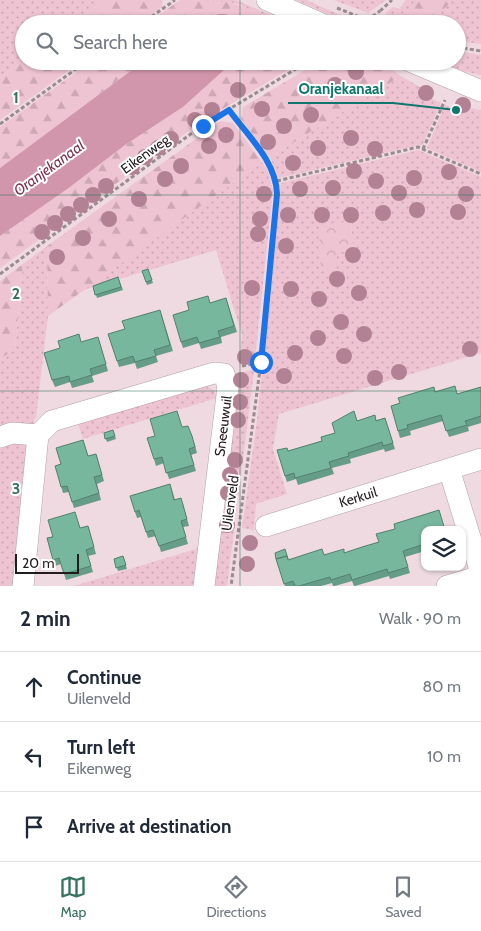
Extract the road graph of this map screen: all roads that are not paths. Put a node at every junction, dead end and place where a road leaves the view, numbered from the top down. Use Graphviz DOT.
graph roads {
  1 [pos="267,0"];
  2 [pos="301,15"];
  3 [pos="431,70"];
  4 [pos="481,92"];
  5 [pos="38,435"];
  6 [pos="0,437"];
  7 [pos="481,459"];
  8 [pos="449,469"];
  9 [pos="266,526"];
  10 [pos="481,575"];
  11 [pos="23,586"];
  12 [pos="204,586"];
  13 [pos="447,586"];
  1 -- 2 [label="street"];
  3 -- 4 [label="street"];
  5 -- 6 [label="street"];
  5 -- 11 [label="street"];
  5 -- 12 [label="street, Sneeuwuil"];
  7 -- 8 [label="street, Kerkuil"];
  8 -- 9 [label="street, Kerkuil"];
  8 -- 10 [label="street"];
  10 -- 13 [label="street"];
}
